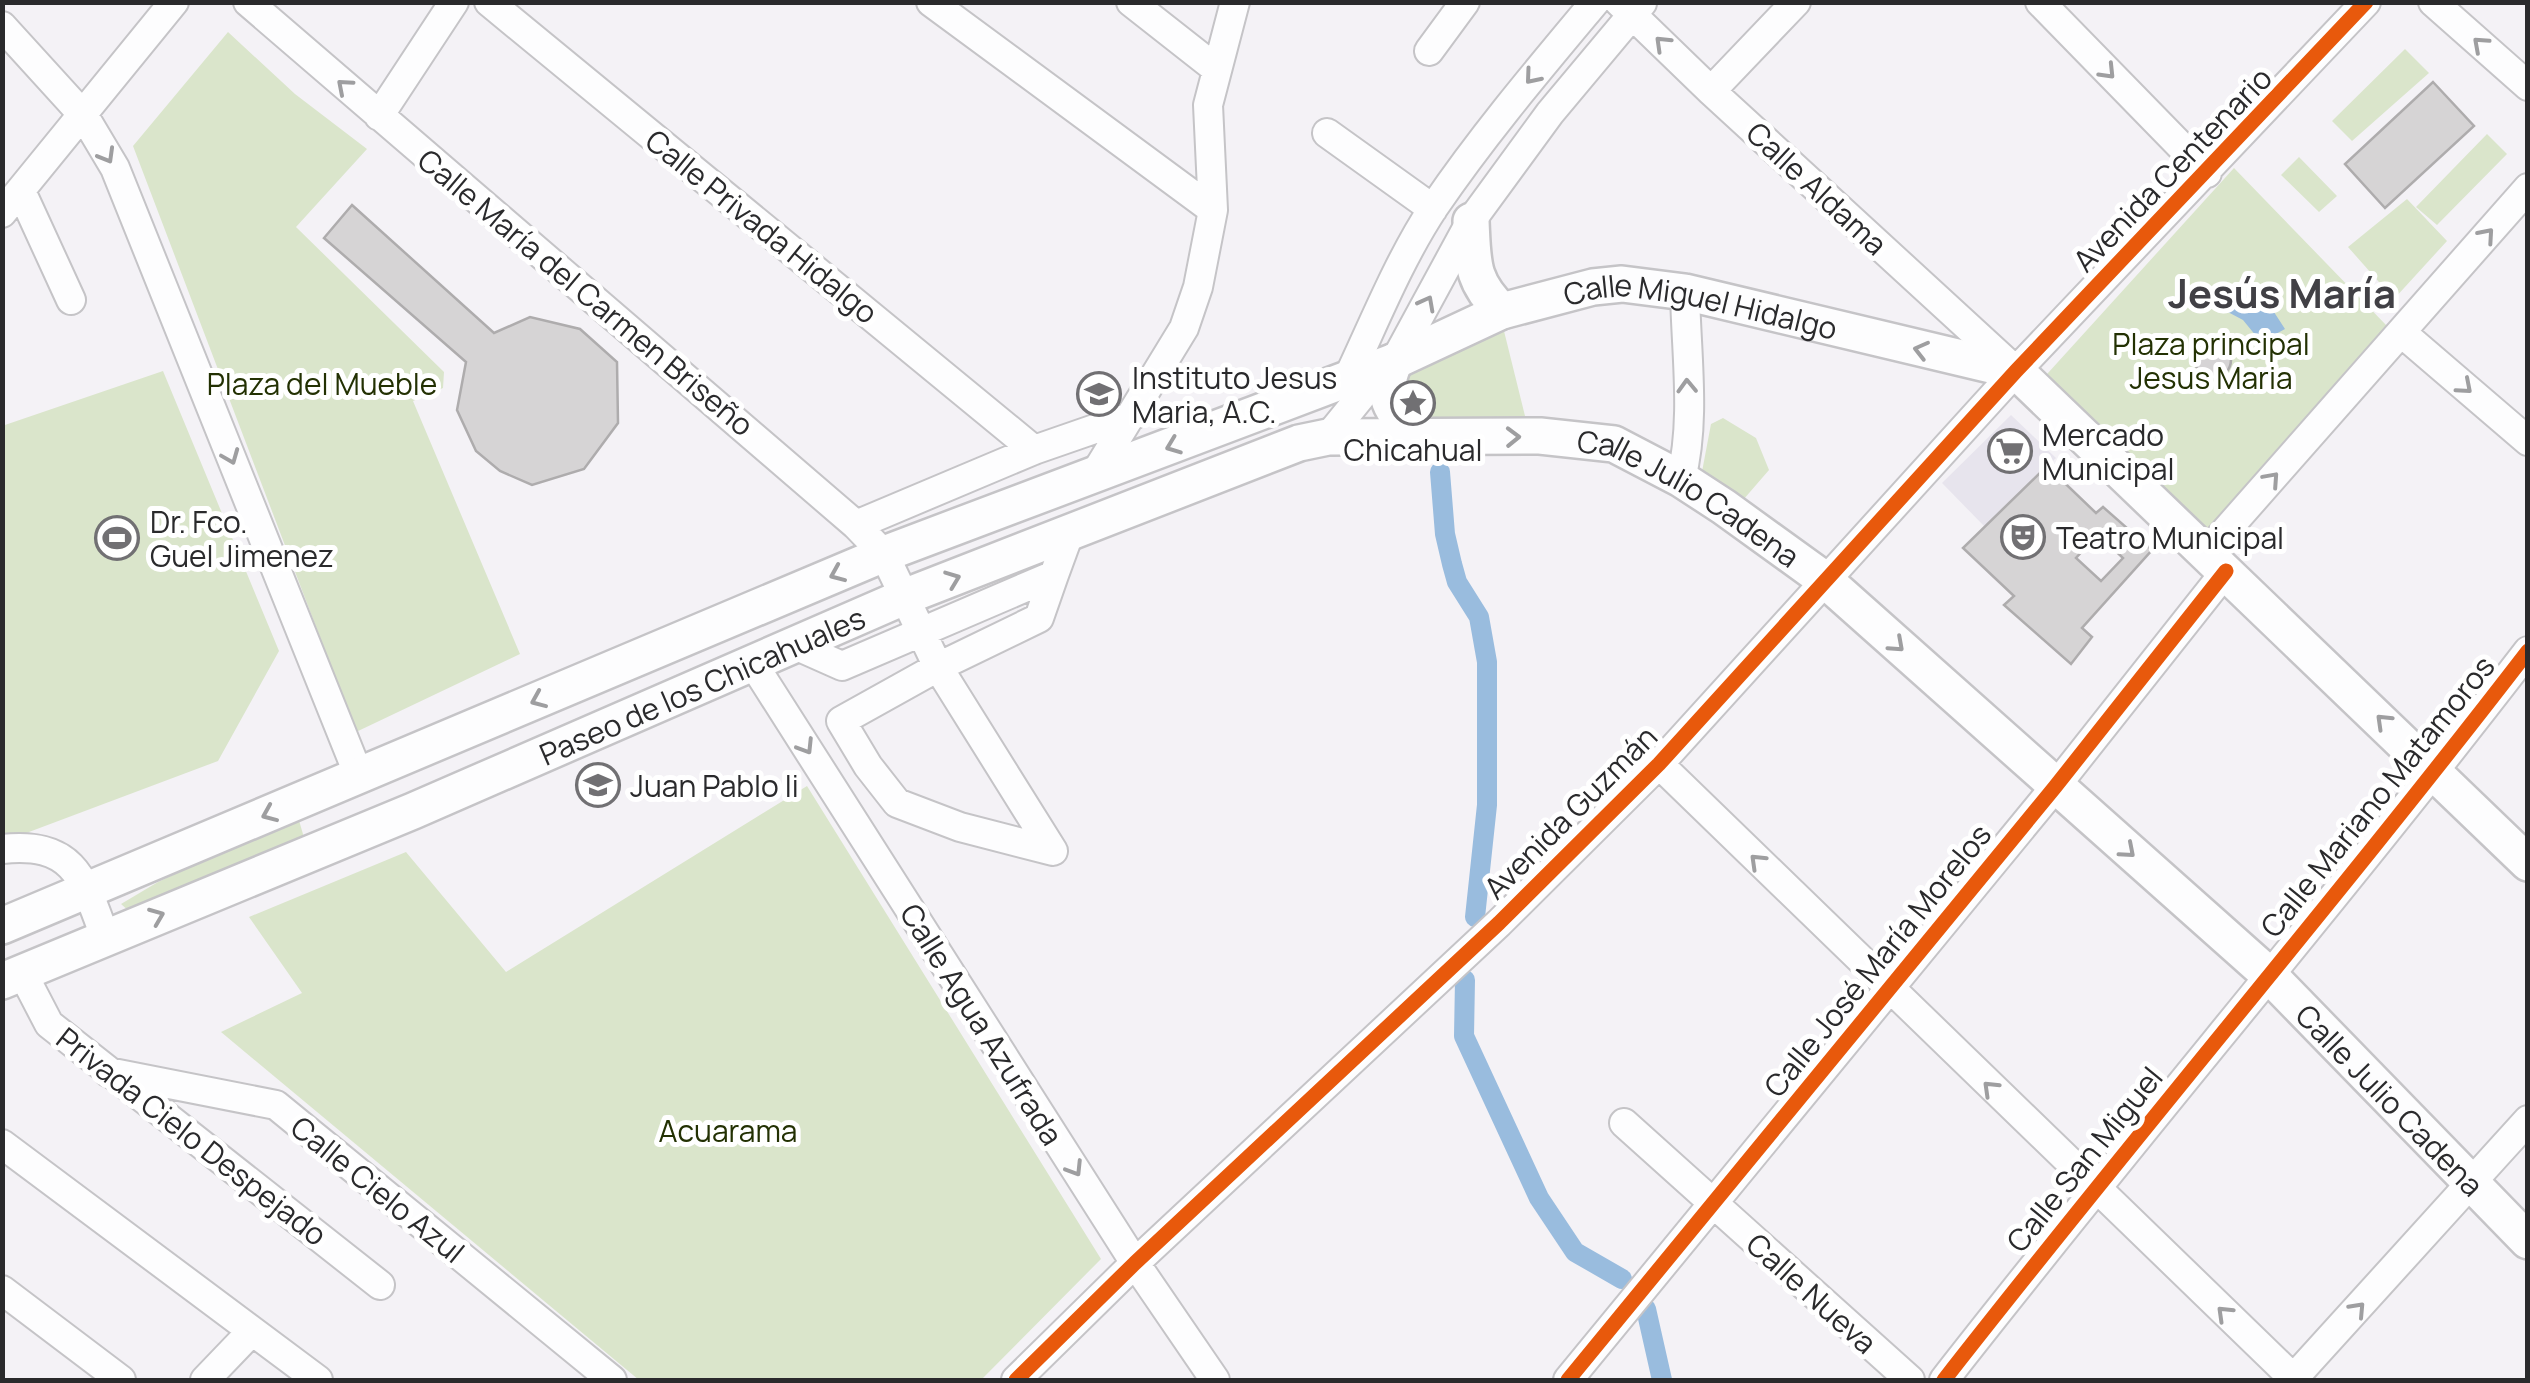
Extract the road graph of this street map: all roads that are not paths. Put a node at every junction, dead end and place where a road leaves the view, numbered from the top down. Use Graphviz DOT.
graph roads {
  1 [pos="174,2"];
  2 [pos="248,2"];
  3 [pos="454,2"];
  4 [pos="489,2"];
  5 [pos="931,2"];
  6 [pos="1131,2"];
  7 [pos="1234,2"];
  8 [pos="1465,2"];
  9 [pos="1596,2"];
  10 [pos="1796,2"];
  11 [pos="2040,2"];
  12 [pos="2366,2"];
  13 [pos="2433,2"];
  14 [pos="1631,6"];
  15 [pos="2,26"];
  16 [pos="1429,51"];
  17 [pos="1215,68"];
  18 [pos="2528,86"];
  19 [pos="1712,92"];
  20 [pos="84,116"];
  21 [pos="379,116"];
  22 [pos="1327,133"];
  23 [pos="2208,173"];
  24 [pos="2528,188"];
  25 [pos="12,202"];
  26 [pos="1434,209"];
  27 [pos="1214,210"];
  28 [pos="1470,221"];
  29 [pos="1684,292"];
  30 [pos="71,300"];
  31 [pos="1502,311"];
  32 [pos="2402,333"];
  33 [pos="1395,361"];
  34 [pos="2016,371"];
  35 [pos="1348,378"];
  36 [pos="1297,398"];
  37 [pos="1132,416"];
  38 [pos="1416,435"];
  39 [pos="1314,440"];
  40 [pos="2528,441"];
  41 [pos="1034,450"];
  42 [pos="1092,477"];
  43 [pos="1680,479"];
  44 [pos="856,524"];
  45 [pos="1069,534"];
  46 [pos="884,554"];
  47 [pos="2216,561"];
  48 [pos="1054,575"];
  49 [pos="1824,580"];
  50 [pos="904,597"];
  51 [pos="919,632"];
  52 [pos="798,646"];
  53 [pos="2528,651"];
  54 [pos="754,665"];
  55 [pos="938,667"];
  56 [pos="1658,764"];
  57 [pos="2435,772"];
  58 [pos="359,776"];
  59 [pos="2055,787"];
  60 [pos="2,849"];
  61 [pos="2528,863"];
  62 [pos="88,889"];
  63 [pos="2,926"];
  64 [pos="105,937"];
  65 [pos="2269,975"];
  66 [pos="12,976"];
  67 [pos="1888,988"];
  68 [pos="108,1072"];
  69 [pos="2528,1120"];
  70 [pos="1624,1123"];
  71 [pos="2,1144"];
  72 [pos="2474,1183"];
  73 [pos="2094,1189"];
  74 [pos="1713,1205"];
  75 [pos="2528,1242"];
  76 [pos="1134,1263"];
  77 [pos="380,1285"];
  78 [pos="2,1290"];
  79 [pos="252,1331"];
  80 [pos="102,1375"];
  81 [pos="205,1380"];
  82 [pos="318,1380"];
  83 [pos="612,1380"];
  84 [pos="1016,1380"];
  85 [pos="1215,1380"];
  86 [pos="1568,1380"];
  87 [pos="1910,1380"];
  88 [pos="1944,1380"];
  89 [pos="2294,1380"];
  1 -- 20 [label="street"];
  21 -- 2 [label="street, Calle María del Carmen Briseño, one-way"];
  3 -- 21 [label="street"];
  4 -- 41 [label="street, Calle Privada Hidalgo"];
  5 -- 27 [label="street"];
  6 -- 17 [label="street"];
  7 -- 17 [label="street"];
  8 -- 16 [label="street"];
  9 -- 26 [label="street, one-way"];
  10 -- 19 [label="street"];
  11 -- 23 [label="street, one-way"];
  12 -- 23 [label="street, Avenida Centenario"];
  18 -- 13 [label="street, one-way"];
  19 -- 14 [label="street, Calle Aldama, one-way"];
  14 -- 28 [label="street"];
  15 -- 20 [label="street"];
  17 -- 27 [label="street"];
  19 -- 34 [label="street, Calle Aldama"];
  20 -- 25 [label="street"];
  20 -- 58 [label="street, one-way"];
  21 -- 44 [label="street, Calle María del Carmen Briseño"];
  22 -- 26 [label="street"];
  23 -- 34 [label="street, Avenida Centenario"];
  32 -- 24 [label="street, Calle José María Morelos, one-way"];
  25 -- 30 [label="street"];
  26 -- 35 [label="street"];
  27 -- 37 [label="street"];
  28 -- 31 [label="main road"];
  33 -- 28 [label="street, one-way"];
  29 -- 31 [label="main road, Calle Miguel Hidalgo"];
  34 -- 29 [label="main road, Calle Miguel Hidalgo, one-way"];
  43 -- 29 [label="street, one-way"];
  31 -- 33 [label="main road, Calle Miguel Hidalgo"];
  32 -- 40 [label="street, one-way"];
  47 -- 32 [label="street, Calle José María Morelos, one-way"];
  33 -- 35 [label="main road, Paseo de los Chicahuales"];
  33 -- 38 [label="main road"];
  33 -- 39 [label="street"];
  34 -- 47 [label="main road"];
  34 -- 49 [label="street, Avenida Guzmán"];
  35 -- 36 [label="main road, Paseo de los Chicahuales"];
  36 -- 39 [label="main road"];
  36 -- 42 [label="main road, Paseo de los Chicahuales, one-way"];
  37 -- 41 [label="street"];
  37 -- 42 [label="street"];
  38 -- 39 [label="main road, Paseo de los Chicahuales"];
  38 -- 43 [label="main road, Calle Julio Cadena, one-way"];
  39 -- 45 [label="main road, Paseo de los Chicahuales"];
  41 -- 44 [label="street"];
  42 -- 46 [label="main road, Paseo de los Chicahuales"];
  43 -- 49 [label="main road, Calle Julio Cadena"];
  44 -- 46 [label="street, Calle María del Carmen Briseño"];
  45 -- 48 [label="street"];
  50 -- 45 [label="main road, Paseo de los Chicahuales, one-way"];
  46 -- 50 [label="street, Calle María del Carmen Briseño"];
  46 -- 58 [label="main road, Paseo de los Chicahuales, one-way"];
  57 -- 47 [label="main road, one-way"];
  47 -- 59 [label="street, Calle José María Morelos"];
  48 -- 51 [label="street"];
  48 -- 55 [label="street"];
  49 -- 56 [label="street, Avenida Guzmán"];
  49 -- 59 [label="main road, Calle Julio Cadena, one-way"];
  50 -- 51 [label="street, Calle María del Carmen Briseño"];
  50 -- 52 [label="main road, Paseo de los Chicahuales"];
  51 -- 52 [label="street"];
  51 -- 55 [label="street, Calle María del Carmen Briseño"];
  52 -- 54 [label="main road, Paseo de los Chicahuales"];
  53 -- 57 [label="street, Calle Mariano Matamoros"];
  64 -- 54 [label="main road, Paseo de los Chicahuales, one-way"];
  54 -- 76 [label="street, Calle Agua Azufrada, one-way"];
  55 -- 55 [label="street, Calle María del Carmen Briseño"];
  67 -- 56 [label="street, one-way"];
  56 -- 76 [label="street, Avenida Guzmán"];
  57 -- 61 [label="main road"];
  57 -- 65 [label="street, Calle Mariano Matamoros"];
  58 -- 62 [label="main road, Paseo de los Chicahuales, one-way"];
  59 -- 65 [label="main road, Calle Julio Cadena, one-way"];
  59 -- 67 [label="street, Calle José María Morelos"];
  60 -- 62 [label="street"];
  62 -- 63 [label="main road, Paseo de los Chicahuales"];
  62 -- 64 [label="street"];
  64 -- 66 [label="main road, Paseo de los Chicahuales"];
  65 -- 72 [label="main road, Calle Julio Cadena"];
  65 -- 73 [label="street, Calle San Miguel"];
  66 -- 68 [label="street, Privada Cielo Despejado"];
  73 -- 67 [label="street, one-way"];
  67 -- 74 [label="street, Calle José María Morelos"];
  68 -- 77 [label="street, Privada Cielo Despejado"];
  68 -- 83 [label="street, Calle Cielo Azul"];
  69 -- 72 [label="street"];
  70 -- 74 [label="street, Calle Nueva"];
  71 -- 79 [label="street"];
  72 -- 75 [label="main road, Calle Julio Cadena"];
  89 -- 72 [label="street, one-way"];
  73 -- 88 [label="street, Calle San Miguel"];
  89 -- 73 [label="street, one-way"];
  74 -- 86 [label="street, Calle José María Morelos"];
  74 -- 87 [label="street, Calle Nueva"];
  76 -- 84 [label="street, Avenida Guzmán"];
  76 -- 85 [label="street, Calle Agua Azufrada"];
  78 -- 80 [label="street"];
  79 -- 81 [label="street"];
  79 -- 82 [label="street"];
}
